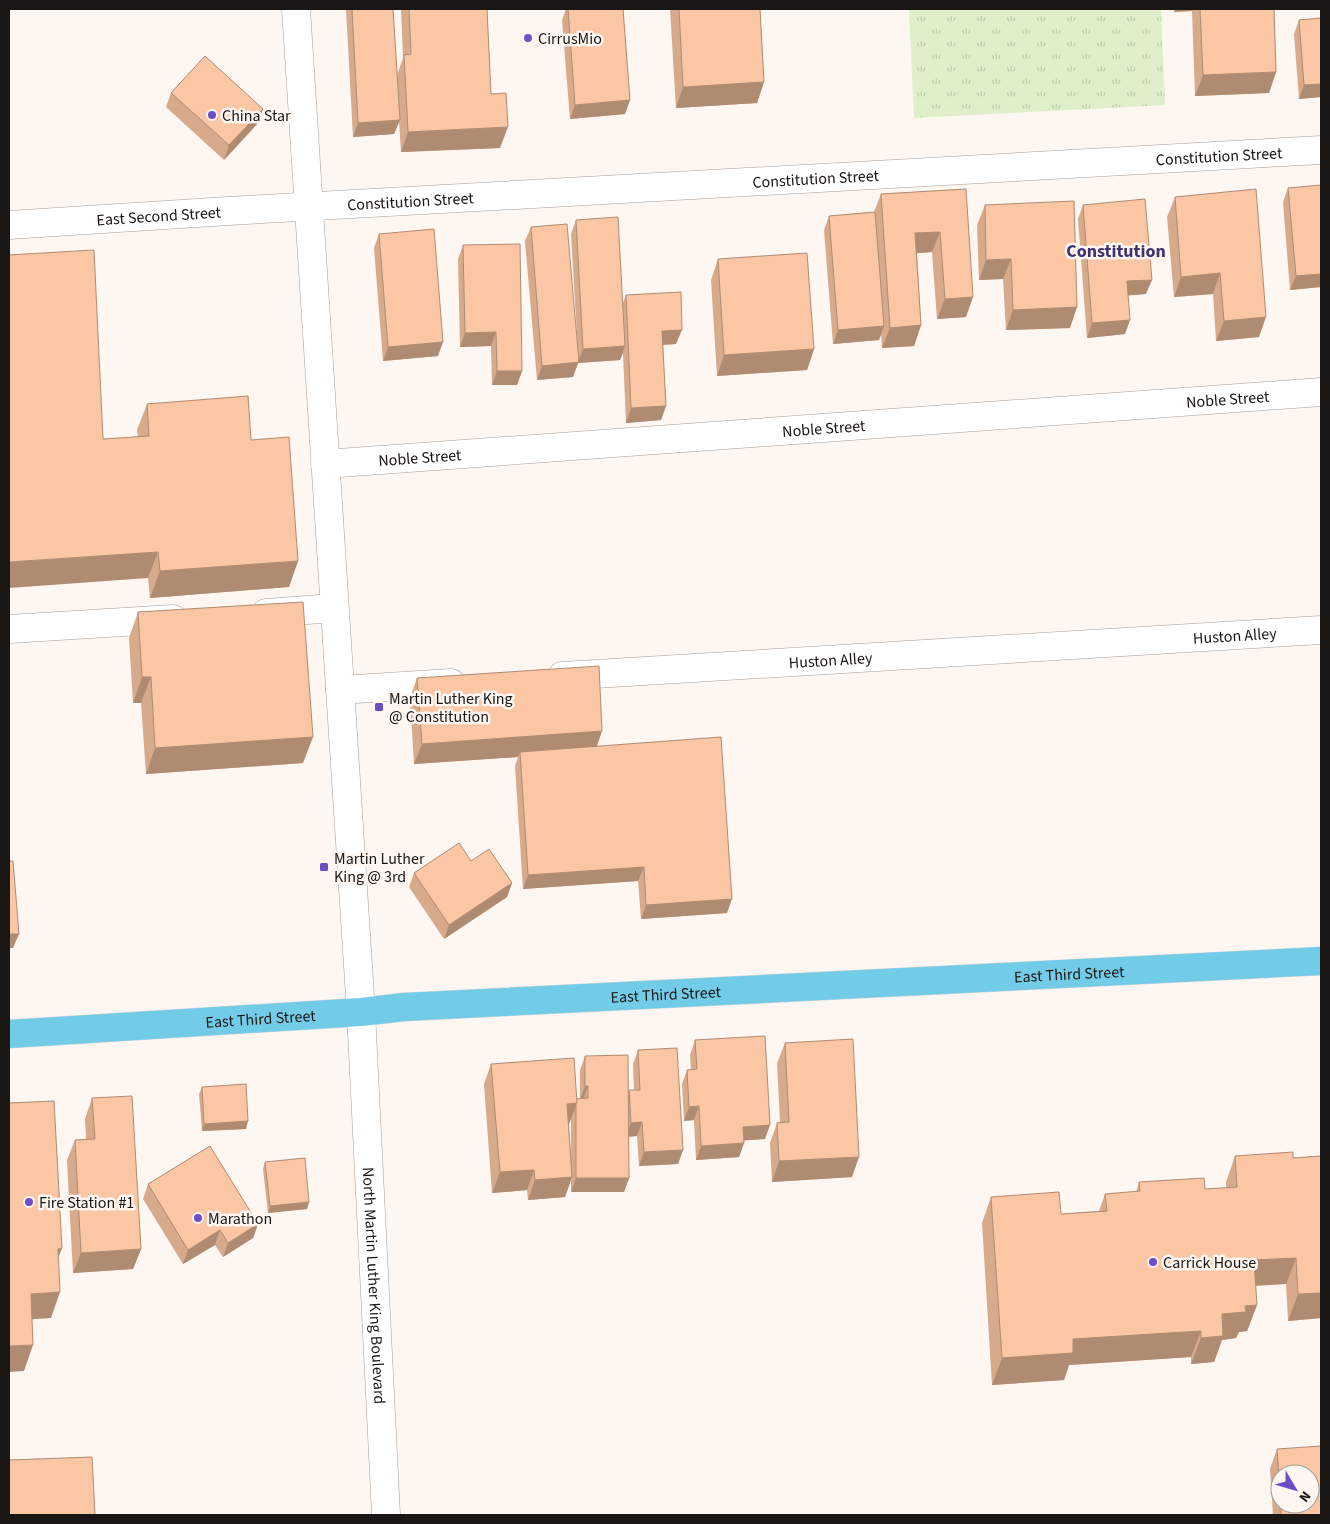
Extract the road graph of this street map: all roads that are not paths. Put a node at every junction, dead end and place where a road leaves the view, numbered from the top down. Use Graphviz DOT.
graph roads {
  1 [pos="296,9"];
  2 [pos="1321,150"];
  3 [pos="308,207"];
  4 [pos="9,225"];
  5 [pos="1321,392"];
  6 [pos="325,464"];
  7 [pos="334,608"];
  8 [pos="241,614"];
  9 [pos="193,618"];
  10 [pos="9,629"];
  11 [pos="1321,630"];
  12 [pos="538,678"];
  13 [pos="479,682"];
  14 [pos="340,690"];
  15 [pos="1321,961"];
  16 [pos="361,1012"];
  17 [pos="9,1034"];
  18 [pos="386,1515"];
  1 -- 3 [label="street, North Martin Luther King Boulevard"];
  2 -- 3 [label="street, Constitution Street"];
  3 -- 4 [label="street, East Second Street"];
  3 -- 6 [label="street, North Martin Luther King Boulevard"];
  5 -- 6 [label="street, Noble Street"];
  6 -- 7 [label="street, North Martin Luther King Boulevard"];
  7 -- 8 [label="street"];
  7 -- 14 [label="street, North Martin Luther King Boulevard"];
  9 -- 10 [label="street"];
  11 -- 12 [label="street, Huston Alley"];
  13 -- 14 [label="street"];
  14 -- 16 [label="street, North Martin Luther King Boulevard"];
  15 -- 16 [label="main road, East Third Street"];
  16 -- 17 [label="main road, East Third Street"];
  16 -- 18 [label="street, North Martin Luther King Boulevard"];
}
